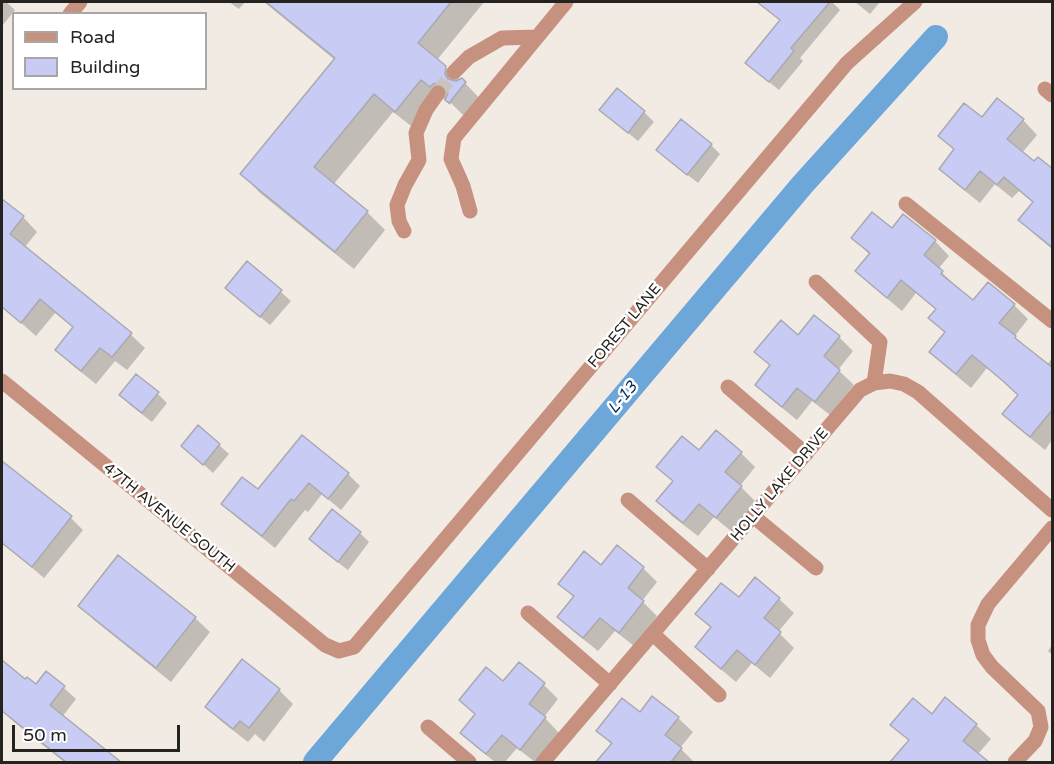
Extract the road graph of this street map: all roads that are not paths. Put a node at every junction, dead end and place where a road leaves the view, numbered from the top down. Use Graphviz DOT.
graph roads {
  1 [pos="566,2"];
  2 [pos="915,2"];
  3 [pos="537,37"];
  4 [pos="454,72"];
  5 [pos="438,93"];
  6 [pos="906,204"];
  7 [pos="471,212"];
  8 [pos="404,231"];
  9 [pos="816,282"];
  10 [pos="1053,321"];
  11 [pos="2,381"];
  12 [pos="874,383"];
  13 [pos="729,387"];
  14 [pos="806,454"];
  15 [pos="628,500"];
  16 [pos="1053,510"];
  17 [pos="753,516"];
  18 [pos="1053,528"];
  19 [pos="816,568"];
  20 [pos="708,569"];
  21 [pos="528,613"];
  22 [pos="653,634"];
  23 [pos="339,651"];
  24 [pos="610,684"];
  25 [pos="719,694"];
  26 [pos="1038,711"];
  27 [pos="1053,717"];
  28 [pos="428,727"];
  29 [pos="469,762"];
  30 [pos="543,762"];
  31 [pos="1016,762"];
  1 -- 3 [label="street"];
  2 -- 23 [label="street, FOREST LANE"];
  3 -- 4 [label="street"];
  3 -- 7 [label="street"];
  5 -- 8 [label="street"];
  6 -- 10 [label="street"];
  9 -- 12 [label="street"];
  11 -- 23 [label="street, 47TH AVENUE SOUTH"];
  12 -- 14 [label="street, HOLLY LAKE DRIVE"];
  12 -- 16 [label="street"];
  13 -- 14 [label="street"];
  14 -- 17 [label="street, HOLLY LAKE DRIVE"];
  15 -- 20 [label="street"];
  17 -- 19 [label="street"];
  17 -- 20 [label="street, HOLLY LAKE DRIVE"];
  18 -- 26 [label="street"];
  20 -- 22 [label="street, HOLLY LAKE DRIVE"];
  21 -- 24 [label="street"];
  22 -- 24 [label="street, HOLLY LAKE DRIVE"];
  22 -- 25 [label="street"];
  24 -- 30 [label="street, HOLLY LAKE DRIVE"];
  26 -- 27 [label="street"];
  26 -- 31 [label="street"];
  28 -- 29 [label="street"];
}
